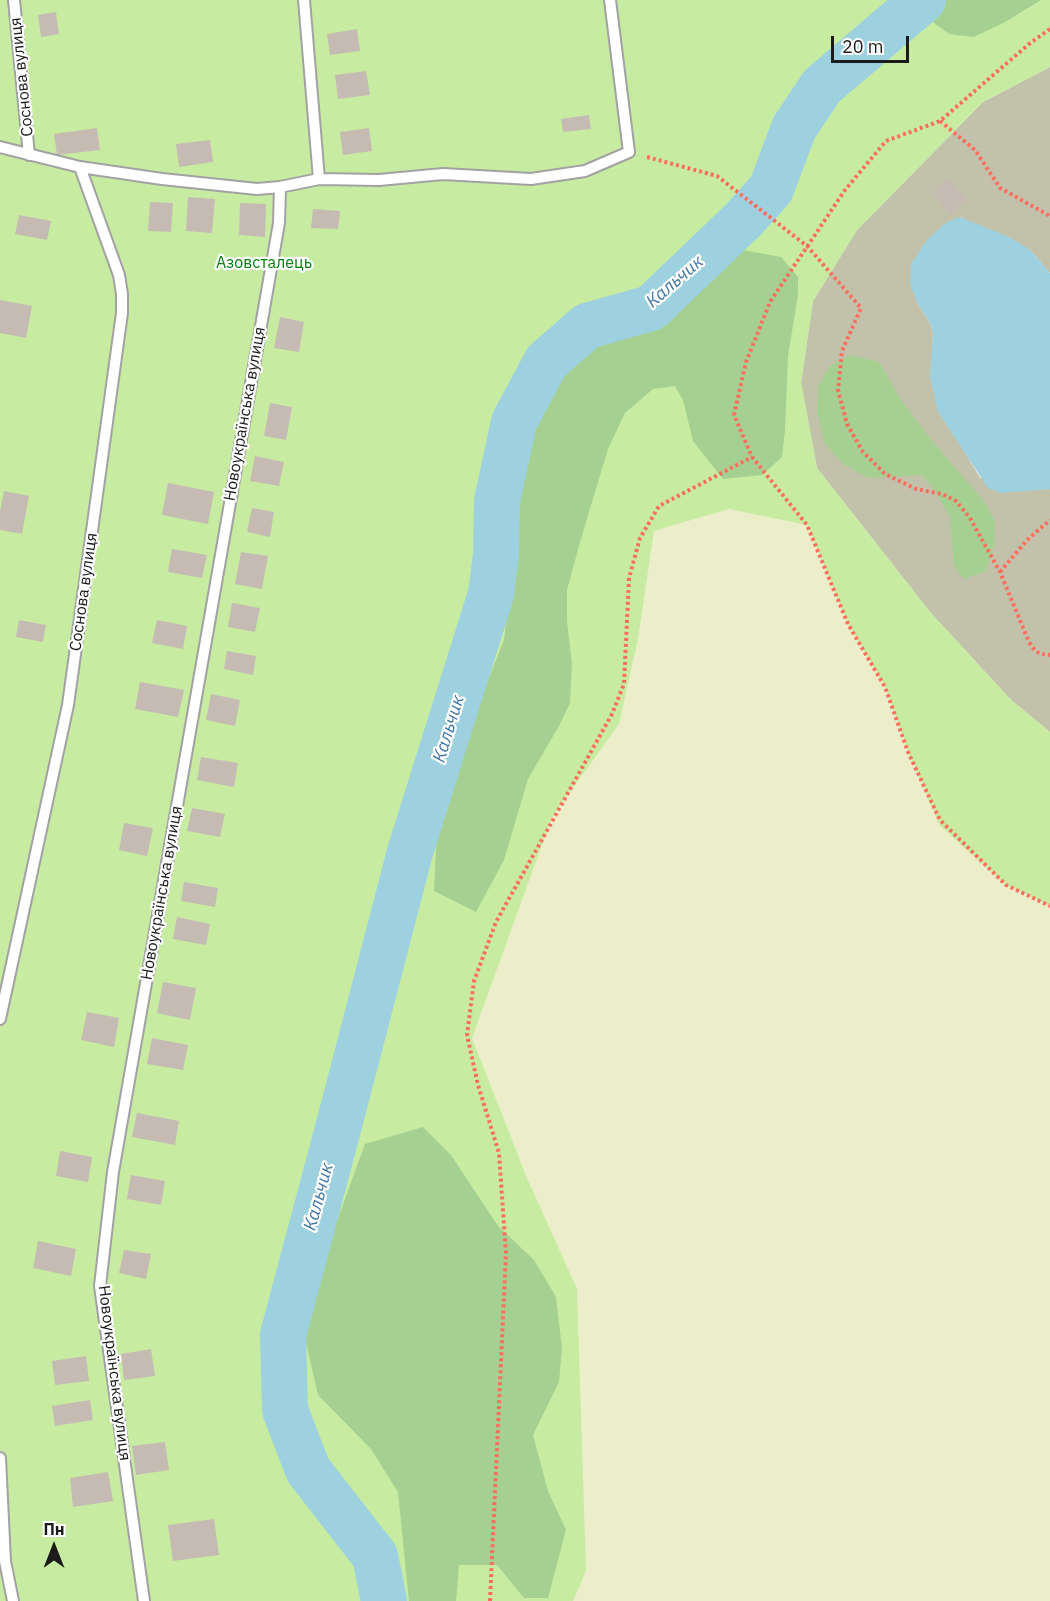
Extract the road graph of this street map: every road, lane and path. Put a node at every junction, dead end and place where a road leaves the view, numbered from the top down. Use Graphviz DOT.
graph roads {
  1 [pos="14,0"];
  2 [pos="304,0"];
  3 [pos="610,0"];
  4 [pos="1050,29"];
  5 [pos="940,122"];
  6 [pos="0,147"];
  7 [pos="628,152"];
  8 [pos="29,155"];
  9 [pos="80,167"];
  10 [pos="320,179"];
  11 [pos="280,187"];
  12 [pos="1050,216"];
  13 [pos="807,246"];
  14 [pos="752,457"];
  15 [pos="1050,520"];
  16 [pos="1000,572"];
  17 [pos="1050,655"];
  18 [pos="1050,906"];
  19 [pos="0,1019"];
  20 [pos="0,1458"];
  21 [pos="13,1601"];
  22 [pos="144,1601"];
  23 [pos="490,1601"];
  1 -- 8 [label="lane, Соснова вулиця"];
  2 -- 10 [label="lane"];
  3 -- 7 [label="lane"];
  4 -- 5 [label="path"];
  5 -- 12 [label="path"];
  5 -- 13 [label="path"];
  6 -- 8 [label="lane"];
  7 -- 10 [label="lane"];
  7 -- 13 [label="path"];
  8 -- 9 [label="lane"];
  9 -- 11 [label="lane"];
  9 -- 19 [label="lane, Соснова вулиця"];
  10 -- 11 [label="lane"];
  11 -- 22 [label="lane, Новоукраїнська вулиця"];
  13 -- 14 [label="path"];
  13 -- 16 [label="path"];
  14 -- 18 [label="path"];
  14 -- 23 [label="path"];
  15 -- 16 [label="path"];
  16 -- 17 [label="path"];
  20 -- 21 [label="lane"];
}
